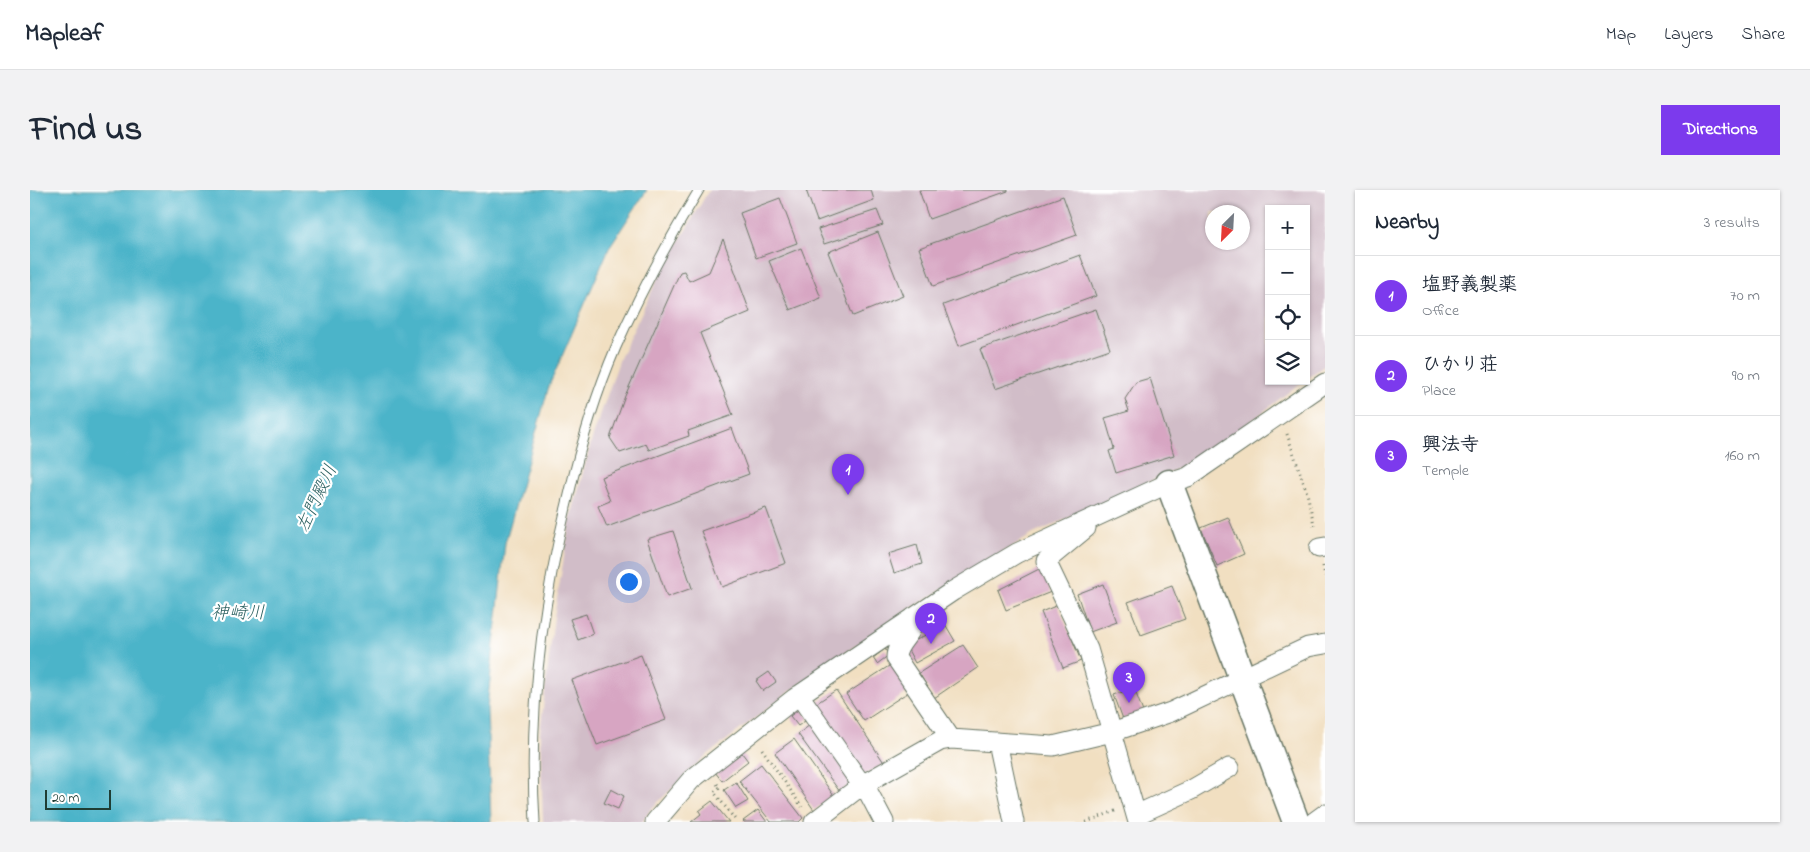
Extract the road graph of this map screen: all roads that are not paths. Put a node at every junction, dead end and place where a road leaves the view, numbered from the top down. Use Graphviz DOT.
graph roads {
  1 [pos="699,190"];
  2 [pos="1325,383"];
  3 [pos="1169,483"];
  4 [pos="1097,516"];
  5 [pos="1017,553"];
  6 [pos="1047,563"];
  7 [pos="914,617"];
  8 [pos="1325,644"];
  9 [pos="1243,676"];
  10 [pos="799,695"];
  11 [pos="1112,732"];
  12 [pos="951,739"];
  13 [pos="998,742"];
  14 [pos="1229,768"];
  15 [pos="863,784"];
  16 [pos="1135,814"];
  17 [pos="1325,814"];
  18 [pos="810,818"];
  19 [pos="535,822"];
  20 [pos="655,822"];
  21 [pos="884,822"];
  22 [pos="1014,822"];
  23 [pos="1296,822"];
  24 [pos="1314,822"];
  1 -- 19 [label="lane"];
  2 -- 3 [label="street"];
  3 -- 4 [label="street"];
  3 -- 9 [label="street"];
  4 -- 5 [label="street"];
  4 -- 6 [label="street"];
  5 -- 6 [label="street"];
  5 -- 7 [label="street"];
  6 -- 11 [label="street"];
  7 -- 10 [label="street"];
  7 -- 12 [label="street"];
  8 -- 9 [label="street"];
  9 -- 11 [label="street"];
  9 -- 23 [label="street"];
  10 -- 15 [label="street"];
  10 -- 20 [label="street"];
  11 -- 13 [label="street"];
  11 -- 16 [label="street"];
  12 -- 13 [label="street"];
  12 -- 15 [label="street"];
  13 -- 22 [label="street"];
  14 -- 16 [label="street"];
  15 -- 18 [label="street"];
  15 -- 21 [label="street"];
  17 -- 24 [label="street"];
}
